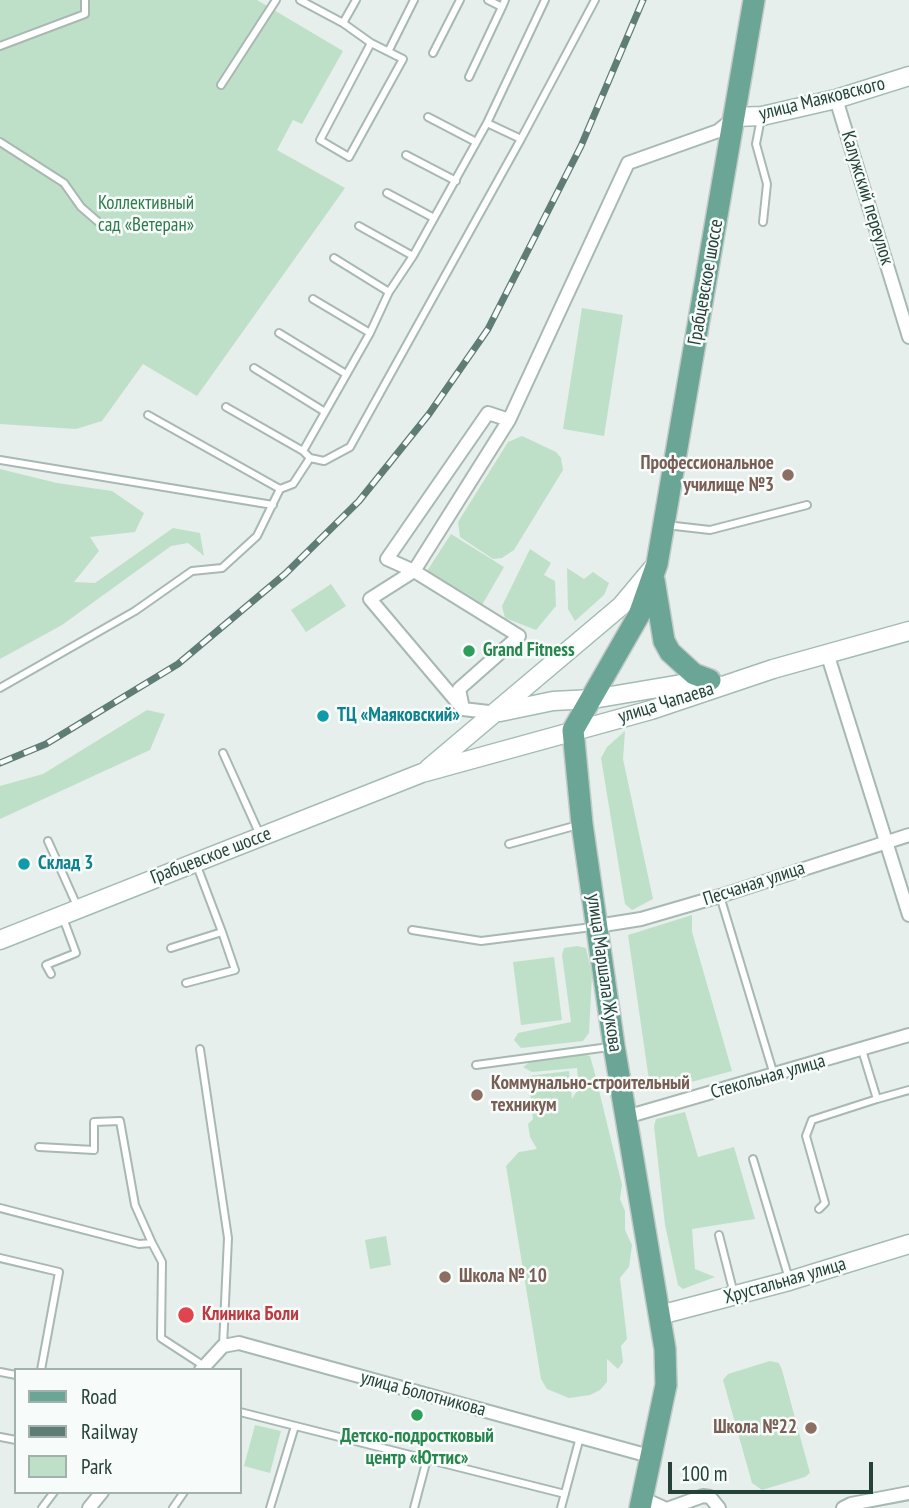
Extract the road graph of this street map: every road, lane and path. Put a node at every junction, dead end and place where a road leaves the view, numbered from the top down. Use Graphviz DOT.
graph roads {
  1 [pos="85,0"];
  2 [pos="276,0"];
  3 [pos="356,0"];
  4 [pos="414,0"];
  5 [pos="460,0"];
  6 [pos="488,0"];
  7 [pos="545,0"];
  8 [pos="595,0"];
  9 [pos="754,0"];
  10 [pos="304,1"];
  11 [pos="504,3"];
  12 [pos="343,23"];
  13 [pos="372,43"];
  14 [pos="0,46"];
  15 [pos="389,50"];
  16 [pos="433,53"];
  17 [pos="469,76"];
  18 [pos="909,76"];
  19 [pos="221,85"];
  20 [pos="836,99"];
  21 [pos="762,116"];
  22 [pos="428,117"];
  23 [pos="735,117"];
  24 [pos="487,123"];
  25 [pos="521,139"];
  26 [pos="0,142"];
  27 [pos="477,142"];
  28 [pos="406,155"];
  29 [pos="456,181"];
  30 [pos="387,193"];
  31 [pos="432,217"];
  32 [pos="763,222"];
  33 [pos="103,226"];
  34 [pos="359,226"];
  35 [pos="413,256"];
  36 [pos="334,258"];
  37 [pos="389,292"];
  38 [pos="313,299"];
  39 [pos="279,333"];
  40 [pos="370,333"];
  41 [pos="909,337"];
  42 [pos="254,368"];
  43 [pos="346,374"];
  44 [pos="226,407"];
  45 [pos="325,412"];
  46 [pos="148,415"];
  47 [pos="509,421"];
  48 [pos="303,452"];
  49 [pos="310,458"];
  50 [pos="0,460"];
  51 [pos="280,489"];
  52 [pos="273,505"];
  53 [pos="807,505"];
  54 [pos="664,525"];
  55 [pos="414,571"];
  56 [pos="655,571"];
  57 [pos="909,631"];
  58 [pos="827,653"];
  59 [pos="773,669"];
  60 [pos="710,680"];
  61 [pos="0,688"];
  62 [pos="593,699"];
  63 [pos="463,709"];
  64 [pos="497,713"];
  65 [pos="573,730"];
  66 [pos="223,753"];
  67 [pos="422,773"];
  68 [pos="582,824"];
  69 [pos="909,835"];
  70 [pos="261,837"];
  71 [pos="48,841"];
  72 [pos="886,842"];
  73 [pos="509,844"];
  74 [pos="196,862"];
  75 [pos="720,896"];
  76 [pos="70,913"];
  77 [pos="909,915"];
  78 [pos="597,926"];
  79 [pos="412,930"];
  80 [pos="222,932"];
  81 [pos="0,940"];
  82 [pos="171,947"];
  83 [pos="51,974"];
  84 [pos="186,983"];
  85 [pos="909,1035"];
  86 [pos="614,1046"];
  87 [pos="200,1049"];
  88 [pos="862,1050"];
  89 [pos="476,1065"];
  90 [pos="775,1077"];
  91 [pos="909,1090"];
  92 [pos="877,1099"];
  93 [pos="626,1117"];
  94 [pos="39,1147"];
  95 [pos="753,1159"];
  96 [pos="0,1208"];
  97 [pos="820,1209"];
  98 [pos="719,1235"];
  99 [pos="152,1243"];
  100 [pos="909,1244"];
  101 [pos="0,1258"];
  102 [pos="789,1281"];
  103 [pos="734,1296"];
  104 [pos="660,1315"];
  105 [pos="223,1346"];
  106 [pos="41,1368"];
  107 [pos="203,1368"];
  108 [pos="242,1413"];
  109 [pos="295,1426"];
  110 [pos="580,1437"];
  111 [pos="653,1457"];
  112 [pos="426,1459"];
  113 [pos="909,1493"];
  114 [pos="100,1494"];
  115 [pos="565,1494"];
  116 [pos="641,1503"];
  117 [pos="89,1508"];
  118 [pos="271,1508"];
  119 [pos="414,1508"];
  120 [pos="561,1508"];
  121 [pos="664,1508"];
  122 [pos="670,1508"];
  123 [pos="719,1508"];
  124 [pos="844,1508"];
  1 -- 14 [label="lane"];
  2 -- 19 [label="lane"];
  3 -- 12 [label="lane"];
  4 -- 15 [label="lane"];
  5 -- 16 [label="lane"];
  6 -- 11 [label="lane"];
  7 -- 24 [label="lane"];
  8 -- 25 [label="lane"];
  9 -- 23 [label="main road, Грабцевское шоссе"];
  10 -- 12 [label="lane"];
  11 -- 17 [label="lane"];
  12 -- 13 [label="lane"];
  13 -- 15 [label="lane"];
  13 -- 15 [label="lane"];
  18 -- 20 [label="main road, улица Маяковского"];
  20 -- 21 [label="main road, улица Маяковского"];
  20 -- 41 [label="street, Калужский переулок"];
  21 -- 23 [label="main road, улица Маяковского"];
  21 -- 32 [label="lane"];
  22 -- 27 [label="lane"];
  23 -- 47 [label="street"];
  23 -- 54 [label="main road, Грабцевское шоссе"];
  24 -- 25 [label="lane"];
  24 -- 27 [label="lane"];
  25 -- 49 [label="lane"];
  26 -- 33 [label="lane"];
  27 -- 29 [label="lane"];
  28 -- 29 [label="lane"];
  29 -- 31 [label="lane"];
  30 -- 31 [label="lane"];
  31 -- 35 [label="lane"];
  34 -- 35 [label="lane"];
  35 -- 37 [label="lane"];
  36 -- 37 [label="lane"];
  37 -- 40 [label="lane"];
  38 -- 40 [label="lane"];
  39 -- 43 [label="lane"];
  40 -- 43 [label="lane"];
  42 -- 45 [label="lane"];
  43 -- 45 [label="lane"];
  44 -- 48 [label="lane"];
  45 -- 48 [label="lane"];
  46 -- 51 [label="lane"];
  47 -- 55 [label="street"];
  47 -- 55 [label="street"];
  48 -- 49 [label="lane"];
  49 -- 51 [label="lane"];
  50 -- 52 [label="lane"];
  51 -- 52 [label="lane"];
  52 -- 61 [label="lane"];
  53 -- 54 [label="lane"];
  54 -- 56 [label="main road, Грабцевское шоссе"];
  55 -- 63 [label="street"];
  55 -- 63 [label="street"];
  56 -- 60 [label="main road"];
  56 -- 62 [label="main road"];
  56 -- 64 [label="main road"];
  57 -- 58 [label="main road, улица Чапаева"];
  58 -- 59 [label="main road, улица Чапаева"];
  58 -- 72 [label="street"];
  59 -- 60 [label="main road"];
  59 -- 65 [label="main road, улица Чапаева"];
  60 -- 62 [label="main road"];
  62 -- 64 [label="main road"];
  62 -- 65 [label="main road"];
  63 -- 64 [label="street"];
  64 -- 67 [label="main road"];
  65 -- 67 [label="main road, улица Чапаева"];
  65 -- 68 [label="main road, улица Маршала Жукова"];
  66 -- 70 [label="lane"];
  67 -- 70 [label="main road, Грабцевское шоссе"];
  68 -- 73 [label="lane"];
  68 -- 78 [label="main road, улица Маршала Жукова"];
  69 -- 72 [label="street, Песчаная улица"];
  70 -- 74 [label="main road, Грабцевское шоссе"];
  71 -- 76 [label="lane"];
  72 -- 75 [label="street, Песчаная улица"];
  72 -- 77 [label="street"];
  74 -- 76 [label="main road, Грабцевское шоссе"];
  74 -- 80 [label="lane"];
  75 -- 78 [label="street, Песчаная улица"];
  75 -- 90 [label="lane"];
  76 -- 81 [label="main road, Грабцевское шоссе"];
  76 -- 83 [label="lane"];
  78 -- 79 [label="lane"];
  78 -- 86 [label="main road, улица Маршала Жукова"];
  80 -- 82 [label="lane"];
  80 -- 84 [label="lane"];
  85 -- 88 [label="street, Стекольная улица"];
  86 -- 89 [label="lane"];
  86 -- 93 [label="main road, улица Маршала Жукова"];
  87 -- 105 [label="lane"];
  88 -- 90 [label="street, Стекольная улица"];
  88 -- 92 [label="lane"];
  90 -- 93 [label="street, Стекольная улица"];
  91 -- 92 [label="lane"];
  92 -- 97 [label="lane"];
  93 -- 104 [label="main road, улица Маршала Жукова"];
  94 -- 99 [label="lane"];
  95 -- 102 [label="lane"];
  96 -- 99 [label="lane"];
  98 -- 103 [label="lane"];
  99 -- 107 [label="lane"];
  100 -- 102 [label="main road, Хрустальная улица"];
  101 -- 106 [label="lane"];
  102 -- 103 [label="main road, Хрустальная улица"];
  103 -- 104 [label="main road, Хрустальная улица"];
  104 -- 111 [label="main road, улица Маршала Жукова"];
  105 -- 107 [label="street"];
  105 -- 110 [label="street, улица Болотникова"];
  108 -- 109 [label="lane"];
  109 -- 112 [label="lane"];
  109 -- 118 [label="lane"];
  110 -- 111 [label="street, улица Болотникова"];
  110 -- 115 [label="lane"];
  111 -- 116 [label="main road, улица Маршала Жукова"];
  112 -- 115 [label="lane"];
  112 -- 119 [label="lane"];
  113 -- 124 [label="street"];
  114 -- 117 [label="street"];
  115 -- 120 [label="lane"];
  116 -- 121 [label="street"];
  122 -- 123 [label="street"];
}
